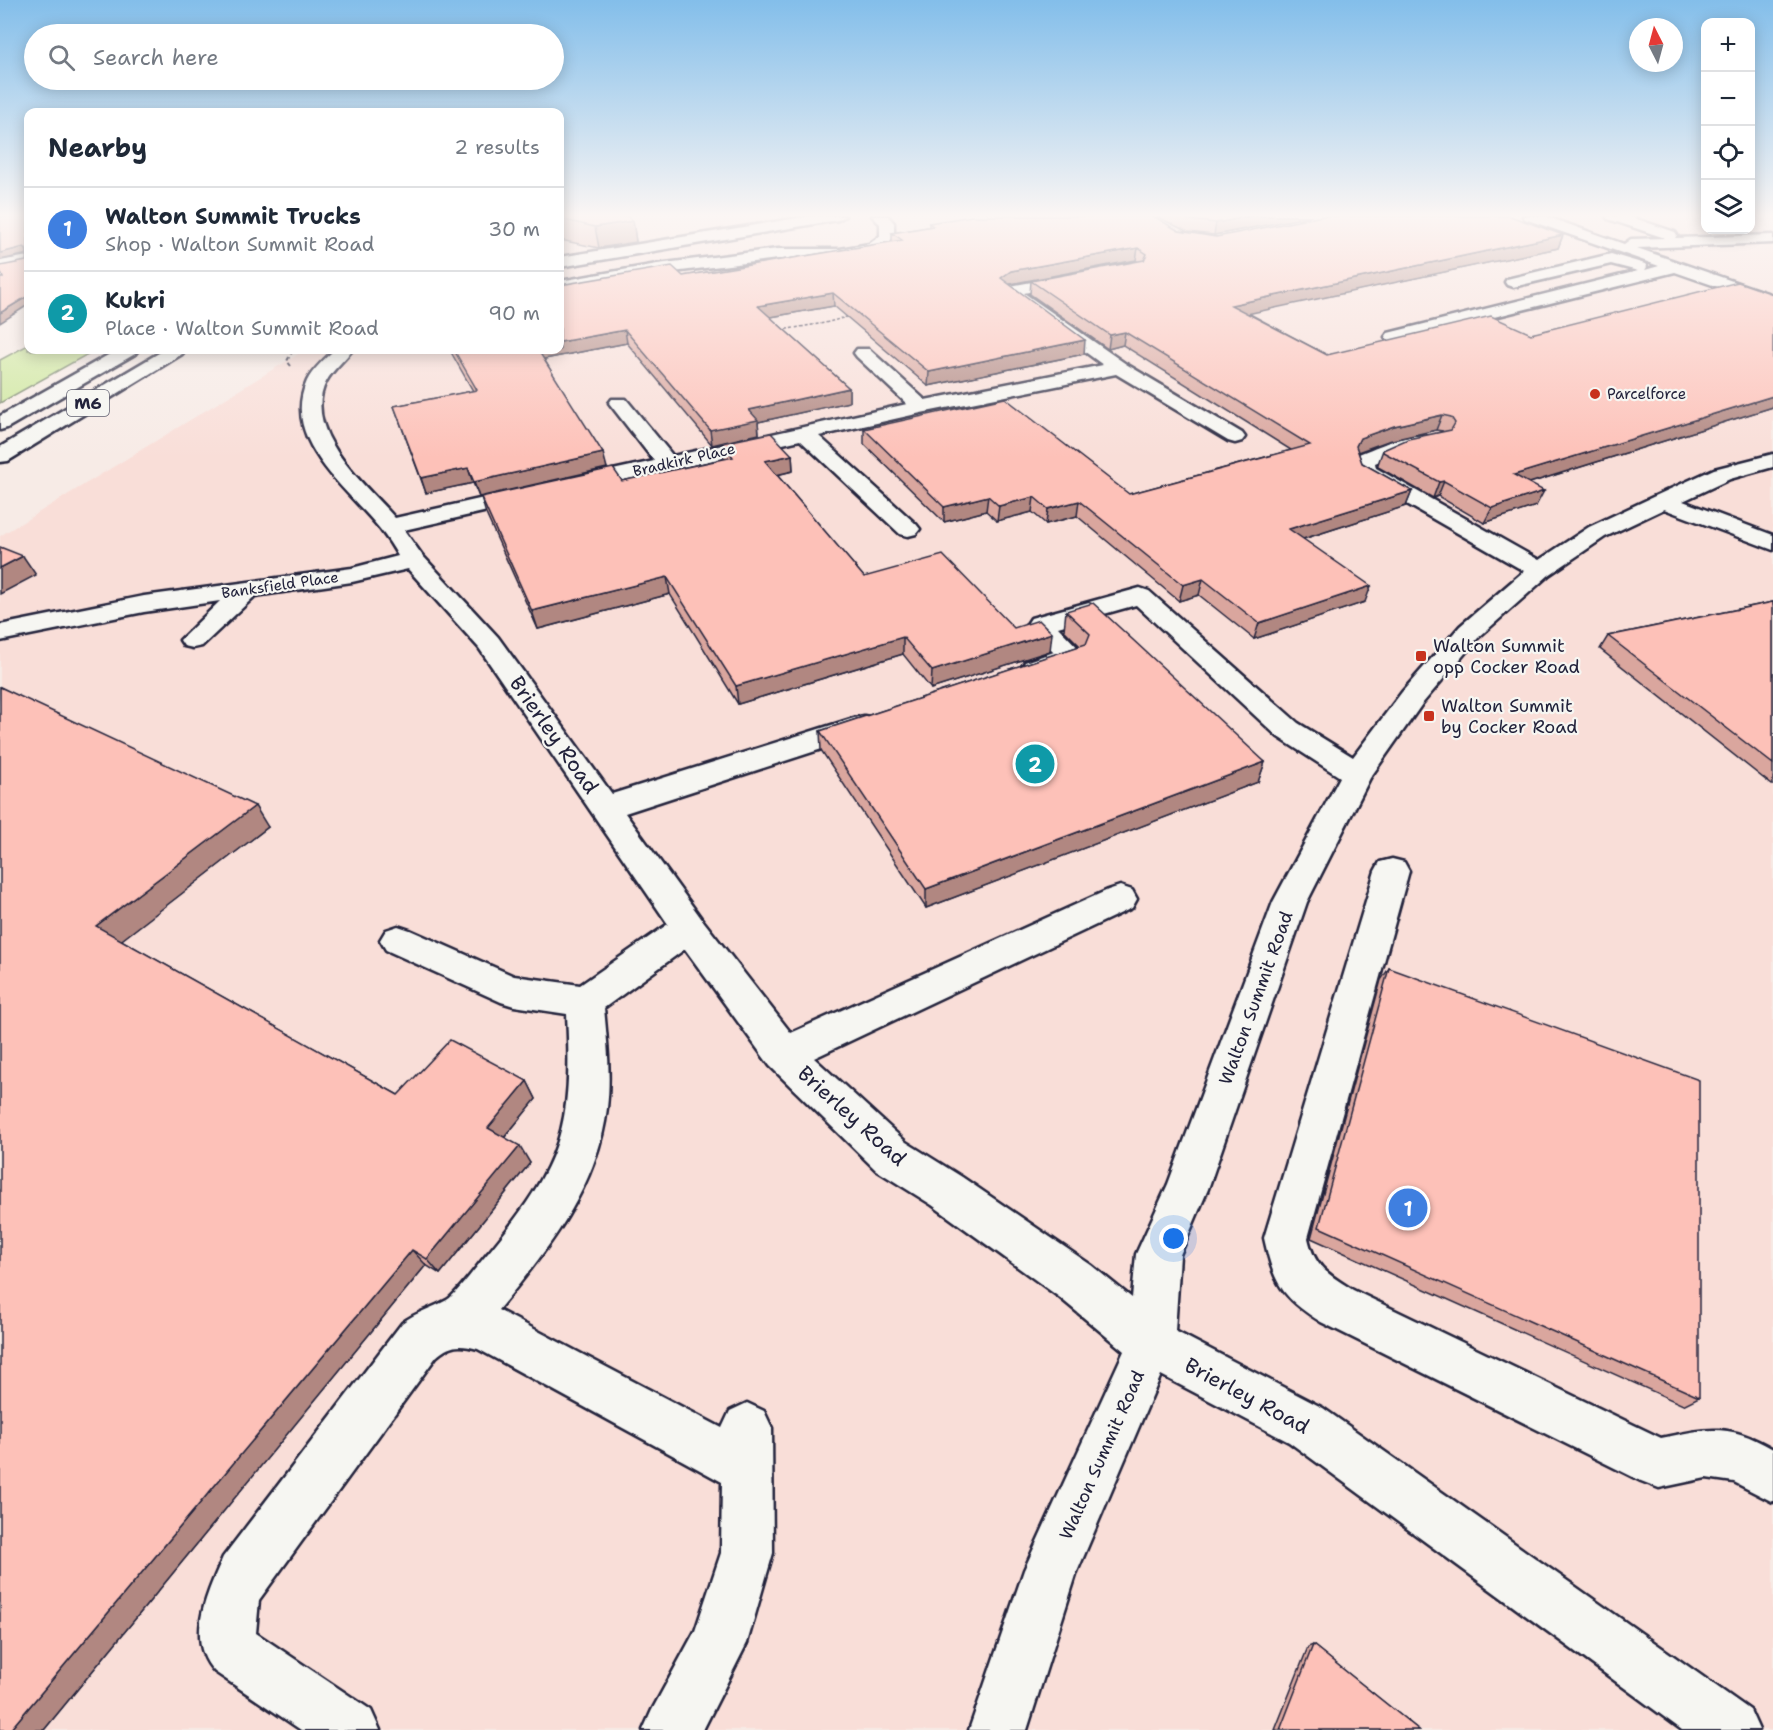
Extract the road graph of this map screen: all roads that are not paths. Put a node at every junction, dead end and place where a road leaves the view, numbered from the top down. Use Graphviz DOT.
graph roads {
  1 [pos="1018,297"];
  2 [pos="1556,297"];
  3 [pos="1758,297"];
  4 [pos="1773,302"];
  5 [pos="1394,337"];
  6 [pos="863,353"];
  7 [pos="122,354"];
  8 [pos="169,354"];
  9 [pos="340,354"];
  10 [pos="1119,368"];
  11 [pos="619,403"];
  12 [pos="921,407"];
  13 [pos="0,423"];
  14 [pos="804,433"];
  15 [pos="1235,437"];
  16 [pos="1437,438"];
  17 [pos="0,456"];
  18 [pos="1773,460"];
  19 [pos="668,464"];
  20 [pos="1663,501"];
  21 [pos="390,526"];
  22 [pos="908,529"];
  23 [pos="1773,543"];
  24 [pos="413,560"];
  25 [pos="1539,570"];
  26 [pos="247,590"];
  27 [pos="0,633"];
  28 [pos="193,640"];
  29 [pos="1014,675"];
  30 [pos="890,717"];
  31 [pos="1357,774"];
  32 [pos="606,808"];
  33 [pos="1392,871"];
  34 [pos="1120,899"];
  35 [pos="689,928"];
  36 [pos="398,940"];
  37 [pos="585,1001"];
  38 [pos="784,1054"];
  39 [pos="459,1322"];
  40 [pos="1151,1344"];
  41 [pos="1773,1477"];
  42 [pos="351,1730"];
  43 [pos="672,1730"];
  44 [pos="998,1730"];
  45 [pos="1730,1730"];
  1 -- 10 [label="main road"];
  2 -- 5 [label="main road"];
  3 -- 4 [label="main road"];
  6 -- 12 [label="main road"];
  7 -- 13 [label="main road, M6"];
  8 -- 17 [label="main road, M6"];
  9 -- 21 [label="main road, Brierley Road"];
  10 -- 12 [label="main road, Bradkirk Place"];
  10 -- 15 [label="main road"];
  11 -- 19 [label="main road"];
  12 -- 14 [label="main road, Bradkirk Place"];
  14 -- 19 [label="main road, Bradkirk Place"];
  14 -- 22 [label="main road"];
  16 -- 25 [label="main road"];
  18 -- 20 [label="main road, Walton Summit Road"];
  19 -- 21 [label="main road, Bradkirk Place"];
  20 -- 23 [label="main road"];
  20 -- 25 [label="main road, Walton Summit Road"];
  21 -- 24 [label="main road, Brierley Road"];
  24 -- 26 [label="main road, Banksfield Place"];
  24 -- 32 [label="main road, Brierley Road"];
  25 -- 31 [label="main road, Walton Summit Road"];
  26 -- 27 [label="main road, Banksfield Place"];
  26 -- 28 [label="main road"];
  29 -- 31 [label="main road"];
  30 -- 32 [label="main road"];
  31 -- 40 [label="main road, Walton Summit Road"];
  32 -- 35 [label="main road, Brierley Road"];
  33 -- 41 [label="main road"];
  34 -- 38 [label="main road"];
  35 -- 37 [label="main road"];
  35 -- 38 [label="main road, Brierley Road"];
  36 -- 37 [label="main road"];
  37 -- 39 [label="main road"];
  38 -- 40 [label="main road, Brierley Road"];
  39 -- 42 [label="main road"];
  39 -- 43 [label="main road"];
  40 -- 44 [label="main road, Walton Summit Road"];
  40 -- 45 [label="main road, Brierley Road"];
}
